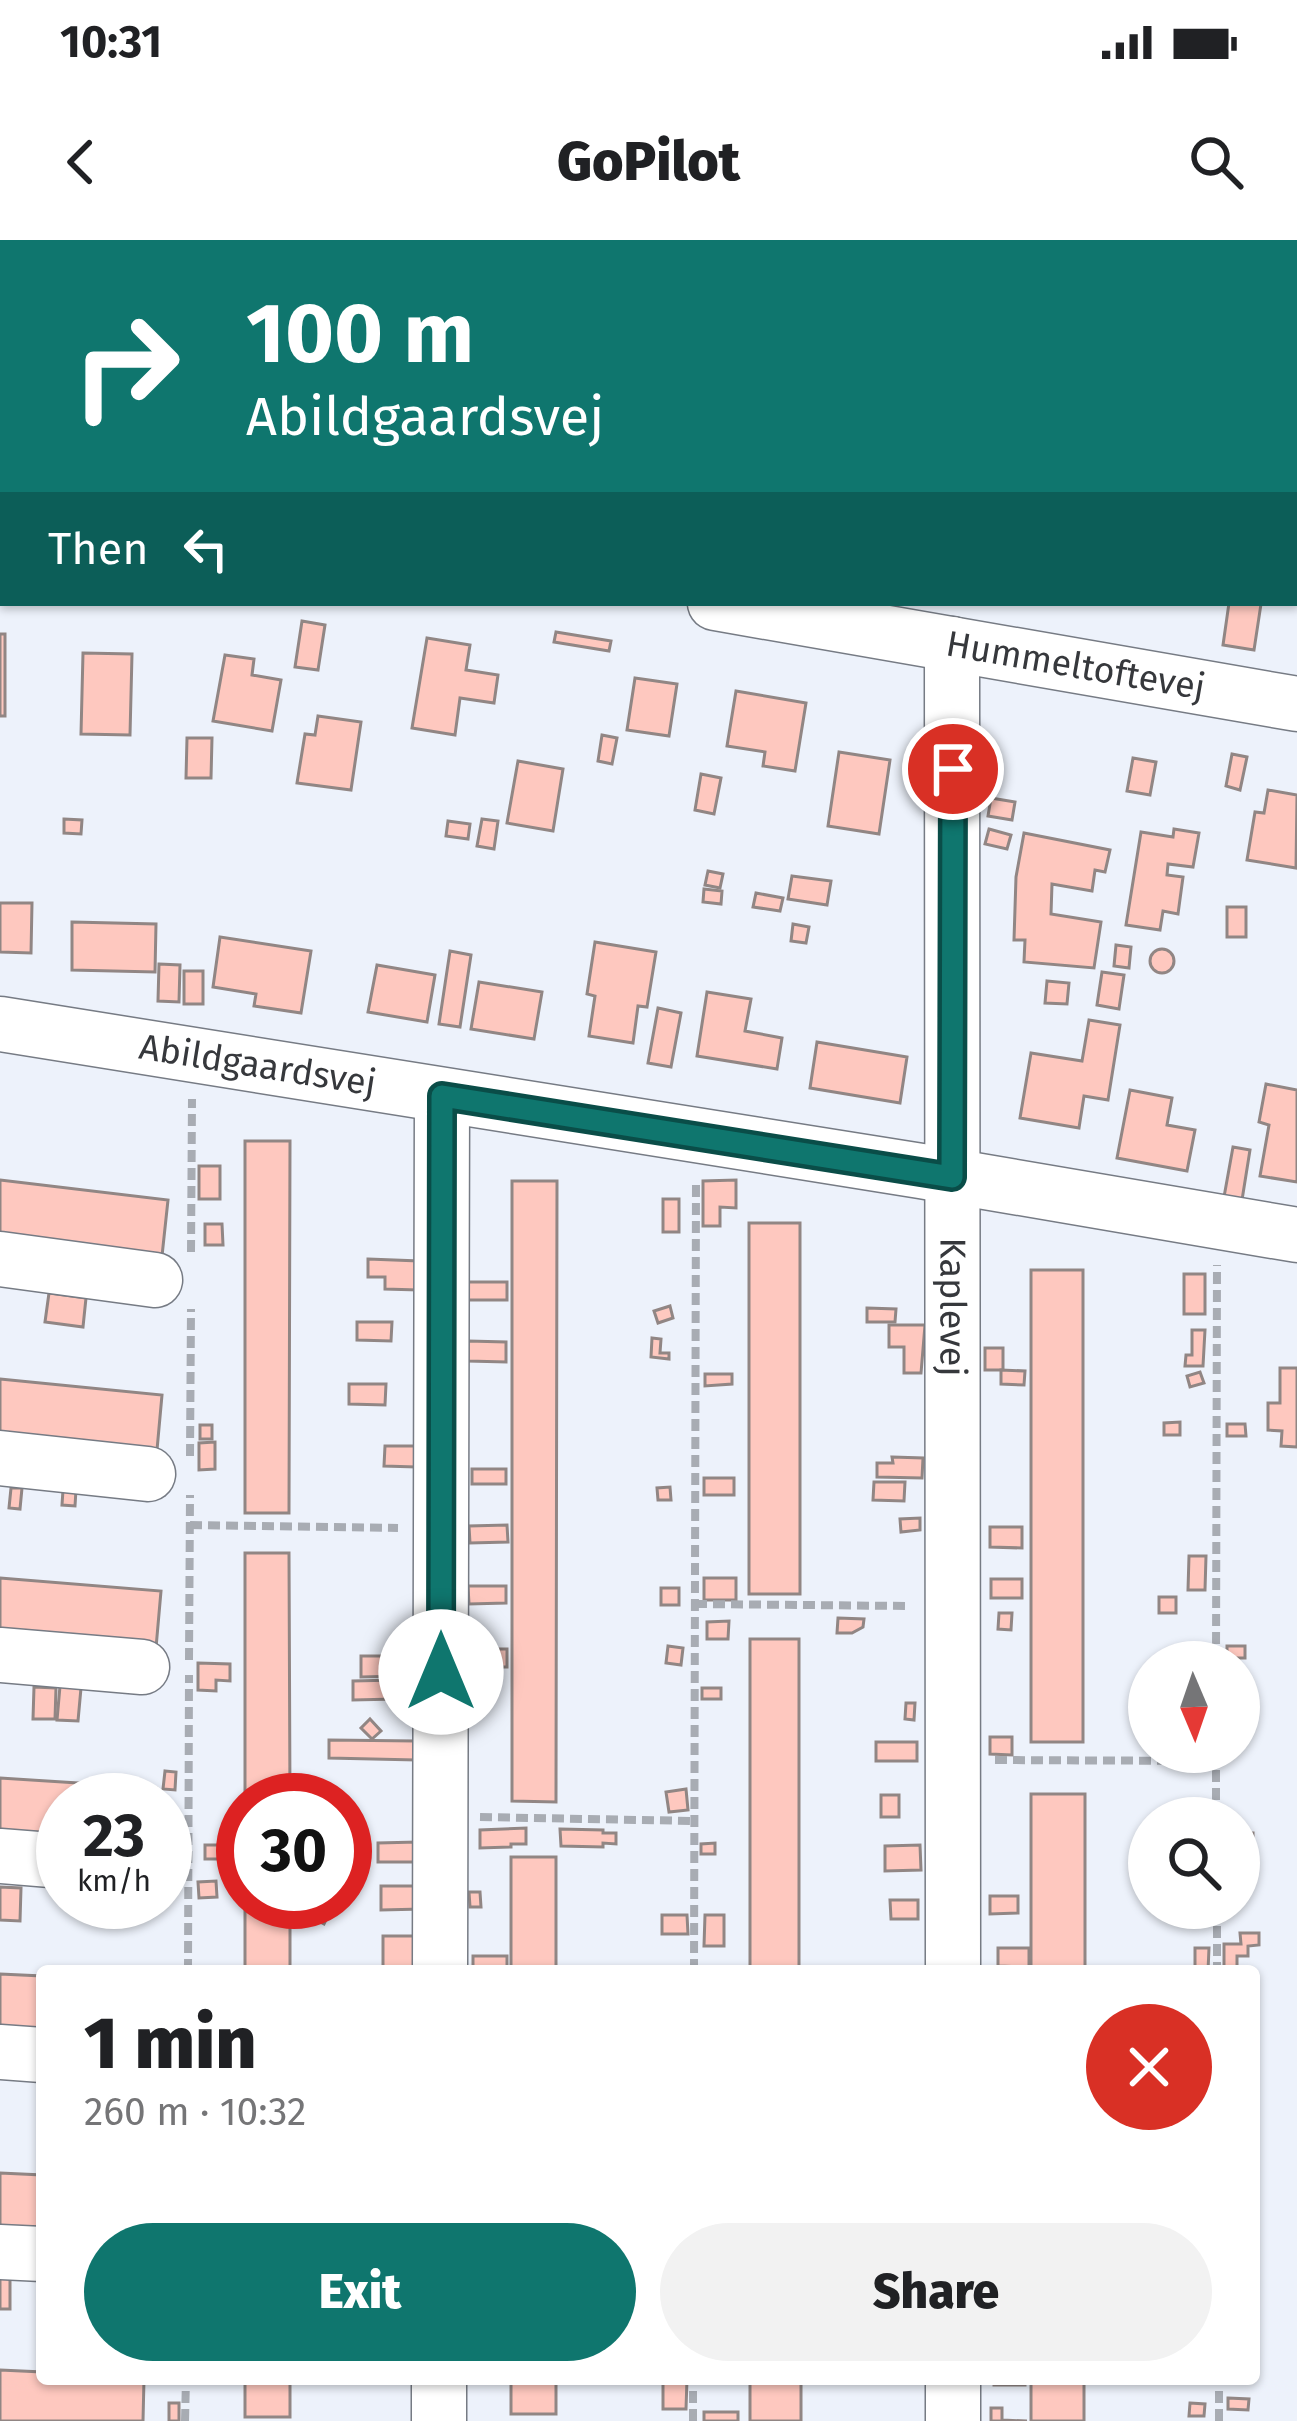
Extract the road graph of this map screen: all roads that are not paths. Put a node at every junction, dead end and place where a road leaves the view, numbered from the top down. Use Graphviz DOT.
graph roads {
  1 [pos="732,606"];
  2 [pos="952,644"];
  3 [pos="1297,704"];
  4 [pos="0,1024"];
  5 [pos="442,1096"];
  6 [pos="952,1177"];
  7 [pos="1297,1235"];
  8 [pos="0,1258"];
  9 [pos="179,1279"];
  10 [pos="0,1458"];
  11 [pos="148,1474"];
  12 [pos="0,1654"];
  13 [pos="142,1667"];
  14 [pos="0,1856"];
  15 [pos="36,1859"];
  16 [pos="440,1965"];
  17 [pos="953,1965"];
  18 [pos="0,2052"];
  19 [pos="36,2055"];
  20 [pos="0,2252"];
  21 [pos="36,2254"];
  22 [pos="440,2385"];
  23 [pos="953,2385"];
  24 [pos="439,2421"];
  25 [pos="953,2421"];
  1 -- 2 [label="street, Hummeltoftevej"];
  2 -- 3 [label="street, Hummeltoftevej"];
  2 -- 6 [label="street, Kaplevej"];
  4 -- 5 [label="street, Abildgaardsvej"];
  5 -- 6 [label="street, Abildgaardsvej"];
  5 -- 16 [label="street"];
  6 -- 7 [label="street, Abildgaardsvej"];
  6 -- 17 [label="street, Kaplevej"];
  8 -- 9 [label="street"];
  10 -- 11 [label="street"];
  12 -- 13 [label="street"];
  14 -- 15 [label="street"];
  18 -- 19 [label="street"];
  20 -- 21 [label="street"];
  22 -- 24 [label="street"];
  23 -- 25 [label="street"];
}
